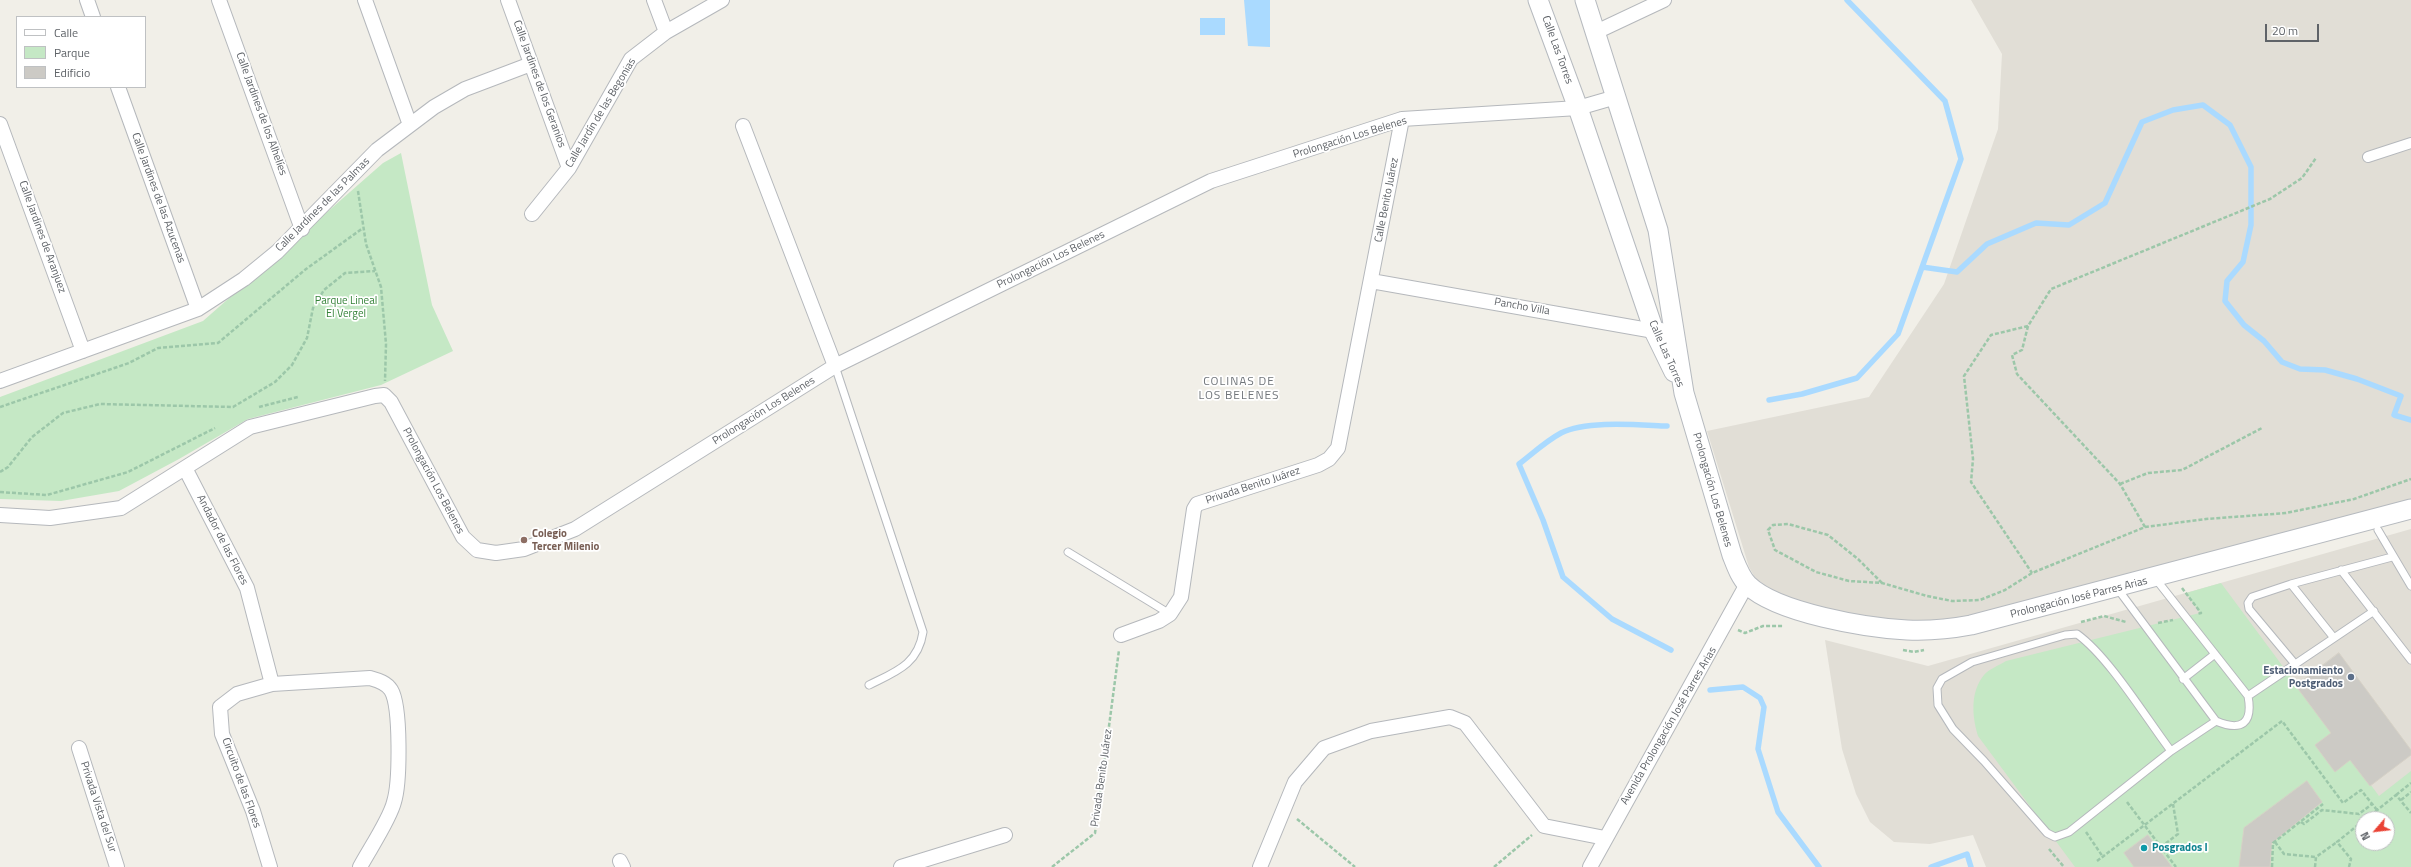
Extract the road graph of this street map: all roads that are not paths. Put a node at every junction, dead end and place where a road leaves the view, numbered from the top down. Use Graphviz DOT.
graph roads {
  1 [pos="86,0"];
  2 [pos="219,0"];
  3 [pos="365,0"];
  4 [pos="508,0"];
  5 [pos="654,0"];
  6 [pos="722,0"];
  7 [pos="1538,0"];
  8 [pos="1585,0"];
  9 [pos="1664,0"];
  10 [pos="93,16"];
  11 [pos="666,32"];
  12 [pos="1596,32"];
  13 [pos="531,64"];
  14 [pos="118,88"];
  15 [pos="1616,97"];
  16 [pos="1578,108"];
  17 [pos="1402,119"];
  18 [pos="0,124"];
  19 [pos="410,125"];
  20 [pos="743,126"];
  21 [pos="2411,143"];
  22 [pos="2368,158"];
  23 [pos="569,168"];
  24 [pos="532,214"];
  25 [pos="302,229"];
  26 [pos="1371,281"];
  27 [pos="198,309"];
  28 [pos="1673,329"];
  29 [pos="1654,331"];
  30 [pos="83,351"];
  31 [pos="835,366"];
  32 [pos="0,381"];
  33 [pos="1684,393"];
  34 [pos="185,468"];
  35 [pos="2411,509"];
  36 [pos="0,515"];
  37 [pos="2378,530"];
  38 [pos="1068,552"];
  39 [pos="2392,557"];
  40 [pos="2341,570"];
  41 [pos="2155,578"];
  42 [pos="1747,584"];
  43 [pos="2291,584"];
  44 [pos="2411,586"];
  45 [pos="2117,588"];
  46 [pos="2374,611"];
  47 [pos="1170,614"];
  48 [pos="1121,635"];
  49 [pos="2334,638"];
  50 [pos="2215,654"];
  51 [pos="2411,660"];
  52 [pos="2294,664"];
  53 [pos="2183,679"];
  54 [pos="272,684"];
  55 [pos="869,685"];
  56 [pos="2248,696"];
  57 [pos="2216,721"];
  58 [pos="78,748"];
  59 [pos="2171,751"];
  60 [pos="1005,835"];
  61 [pos="1605,838"];
  62 [pos="117,867"];
  63 [pos="270,867"];
  64 [pos="360,867"];
  65 [pos="901,867"];
  66 [pos="1260,867"];
  67 [pos="1590,867"];
  1 -- 10 [label="street"];
  2 -- 25 [label="street, Calle Jardines de los Alhelíes"];
  3 -- 19 [label="street"];
  4 -- 13 [label="street, Calle Jardines de los Geranios"];
  5 -- 11 [label="street"];
  6 -- 11 [label="street, Calle Jardín de las Begonias"];
  7 -- 16 [label="main road, Calle Las Torres"];
  8 -- 12 [label="main road, Calle Las Torres"];
  9 -- 12 [label="street"];
  11 -- 23 [label="street, Calle Jardín de las Begonias"];
  12 -- 15 [label="main road, Calle Las Torres"];
  13 -- 19 [label="street, Calle Jardines de las Palmas"];
  13 -- 23 [label="street, Calle Jardines de los Geranios"];
  14 -- 27 [label="street, Calle Jardines de las Azucenas"];
  15 -- 16 [label="street, Prolongación Los Belenes"];
  15 -- 28 [label="main road, Calle Las Torres"];
  16 -- 17 [label="street, Prolongación Los Belenes"];
  16 -- 29 [label="main road, Calle Las Torres"];
  17 -- 26 [label="street, Calle Benito Juárez"];
  17 -- 31 [label="street, Prolongación Los Belenes"];
  18 -- 30 [label="street, Calle Jardines de Aranjuez"];
  19 -- 25 [label="street, Calle Jardines de las Palmas"];
  20 -- 31 [label="street"];
  21 -- 22 [label="street"];
  23 -- 24 [label="street, Calle Jardín de las Begonias"];
  25 -- 27 [label="street, Calle Jardines de las Palmas"];
  26 -- 29 [label="street, Pancho Villa"];
  26 -- 47 [label="street, Privada Benito Juárez"];
  27 -- 30 [label="street, Calle Jardines de las Palmas"];
  28 -- 29 [label="street, Pancho Villa"];
  28 -- 33 [label="main road, Calle Las Torres"];
  29 -- 33 [label="main road, Calle Las Torres"];
  30 -- 32 [label="street, Calle Jardines de las Palmas"];
  31 -- 34 [label="street, Prolongación Los Belenes"];
  31 -- 55 [label="lane"];
  33 -- 42 [label="main road, Prolongación Los Belenes"];
  34 -- 36 [label="street"];
  34 -- 54 [label="street, Andador de las Flores"];
  35 -- 41 [label="main road, Prolongación José Parres Arias"];
  37 -- 39 [label="lane"];
  38 -- 47 [label="lane"];
  39 -- 40 [label="lane"];
  39 -- 44 [label="lane"];
  40 -- 43 [label="lane"];
  40 -- 46 [label="lane"];
  41 -- 45 [label="main road, Prolongación José Parres Arias"];
  41 -- 50 [label="lane"];
  42 -- 45 [label="main road, Prolongación José Parres Arias"];
  42 -- 61 [label="street, Avenida Prolongación José Parres Arias"];
  43 -- 49 [label="lane"];
  43 -- 52 [label="lane"];
  45 -- 53 [label="lane"];
  46 -- 49 [label="lane"];
  46 -- 51 [label="lane"];
  47 -- 48 [label="street, Privada Benito Juárez"];
  49 -- 52 [label="lane"];
  50 -- 53 [label="lane"];
  50 -- 56 [label="lane"];
  52 -- 56 [label="lane"];
  53 -- 57 [label="lane"];
  54 -- 63 [label="street, Circuito de las Flores"];
  54 -- 64 [label="street"];
  56 -- 57 [label="lane"];
  57 -- 59 [label="lane"];
  58 -- 62 [label="street, Privada Vista del Sur"];
  59 -- 59 [label="lane"];
  60 -- 65 [label="street"];
  61 -- 66 [label="street"];
  61 -- 67 [label="street, Avenida Prolongación José Parres Arias"];
}
